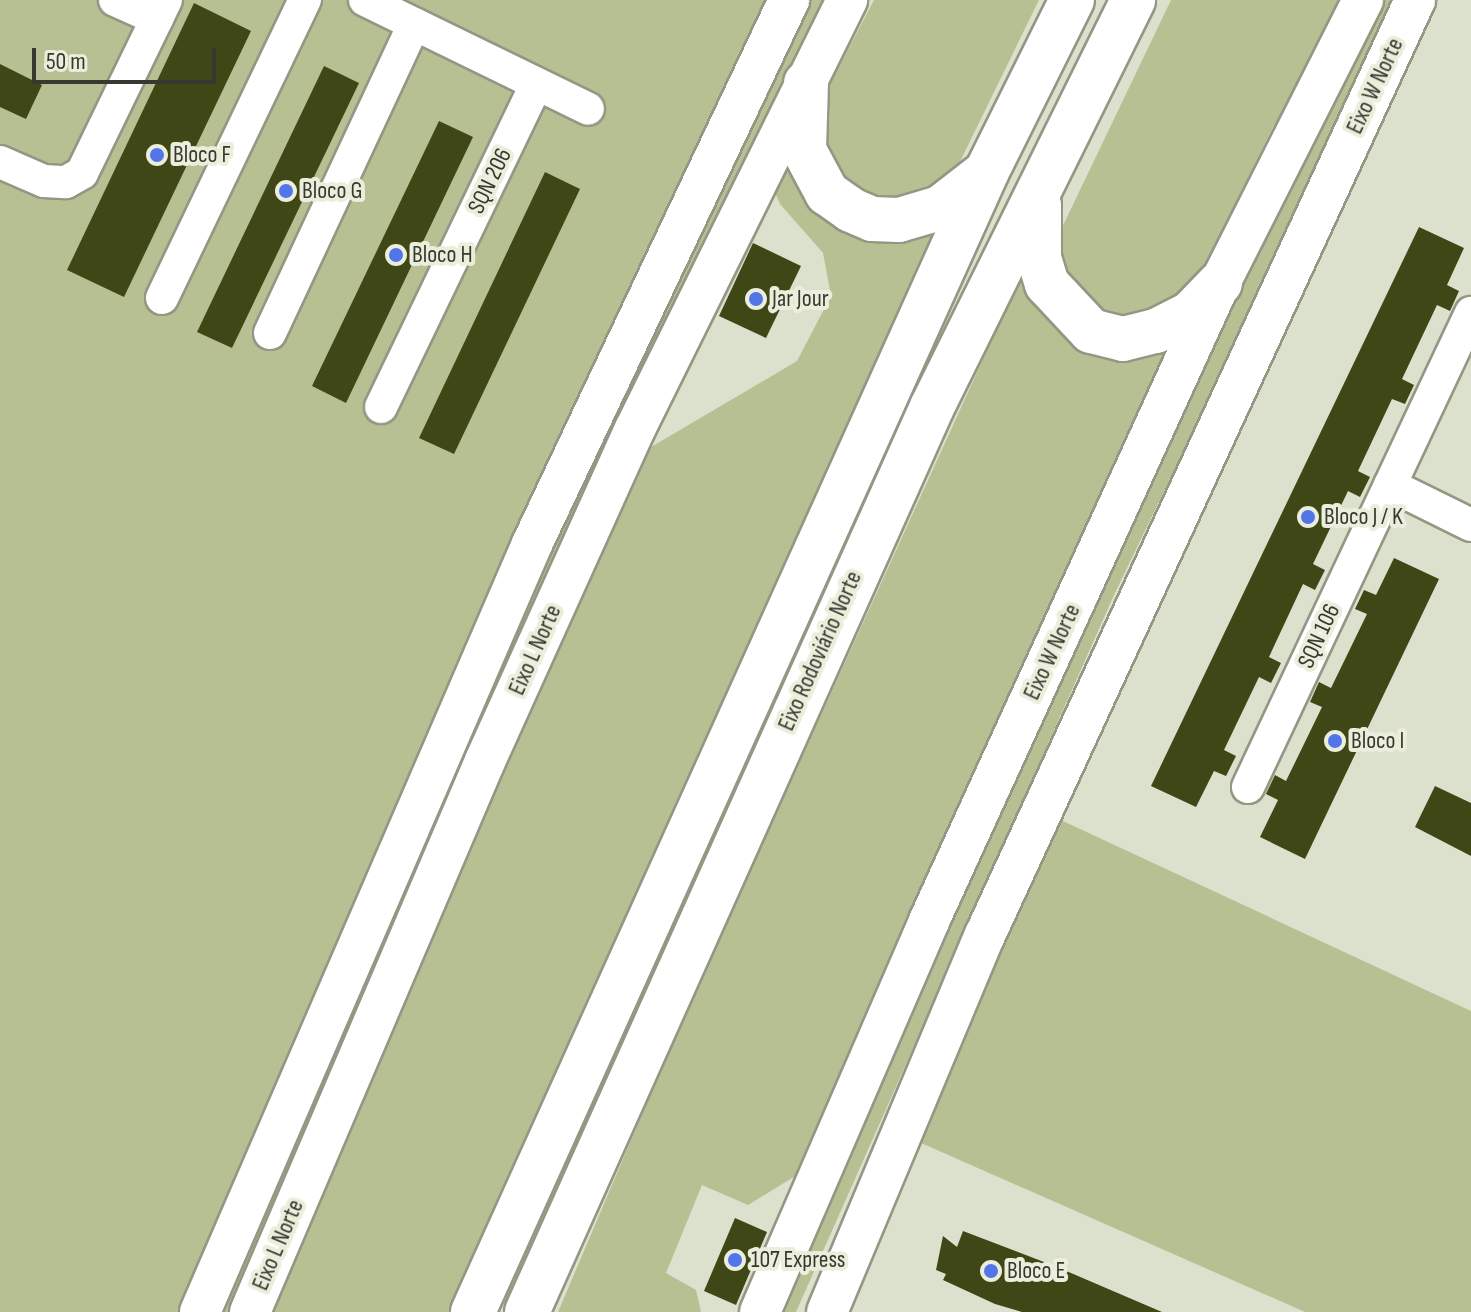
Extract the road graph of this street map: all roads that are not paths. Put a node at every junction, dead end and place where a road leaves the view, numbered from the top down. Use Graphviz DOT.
graph roads {
  1 [pos="115,0"];
  2 [pos="305,0"];
  3 [pos="365,0"];
  4 [pos="789,0"];
  5 [pos="847,0"];
  6 [pos="1072,0"];
  7 [pos="1133,0"];
  8 [pos="1363,0"];
  9 [pos="1444,0"];
  10 [pos="1411,9"];
  11 [pos="162,10"];
  12 [pos="414,24"];
  13 [pos="806,83"];
  14 [pos="536,85"];
  15 [pos="588,109"];
  16 [pos="0,162"];
  17 [pos="987,171"];
  18 [pos="1039,201"];
  19 [pos="1220,283"];
  20 [pos="162,298"];
  21 [pos="1471,313"];
  22 [pos="270,333"];
  23 [pos="381,407"];
  24 [pos="1390,485"];
  25 [pos="1471,525"];
  26 [pos="1248,787"];
  27 [pos="200,1312"];
  28 [pos="250,1312"];
  29 [pos="473,1312"];
  30 [pos="527,1312"];
  31 [pos="760,1312"];
  32 [pos="827,1312"];
  1 -- 11 [label="street"];
  2 -- 20 [label="street"];
  3 -- 12 [label="street"];
  4 -- 27 [label="main road, Eixo L Norte"];
  5 -- 13 [label="main road, Eixo L Norte"];
  6 -- 17 [label="highway, Eixo Rodoviário Norte"];
  7 -- 18 [label="highway, Eixo Rodoviário Norte"];
  8 -- 19 [label="main road, Eixo W Norte"];
  9 -- 10 [label="main road"];
  10 -- 32 [label="main road, Eixo W Norte"];
  11 -- 16 [label="street"];
  12 -- 14 [label="street"];
  12 -- 22 [label="street"];
  13 -- 17 [label="highway"];
  13 -- 28 [label="main road, Eixo L Norte"];
  14 -- 15 [label="street"];
  14 -- 23 [label="street, SQN 206"];
  17 -- 29 [label="highway, Eixo Rodoviário Norte"];
  18 -- 19 [label="highway"];
  18 -- 30 [label="highway, Eixo Rodoviário Norte"];
  19 -- 31 [label="main road, Eixo W Norte"];
  21 -- 24 [label="street, SQN 106"];
  24 -- 25 [label="street"];
  24 -- 26 [label="street, SQN 106"];
}
